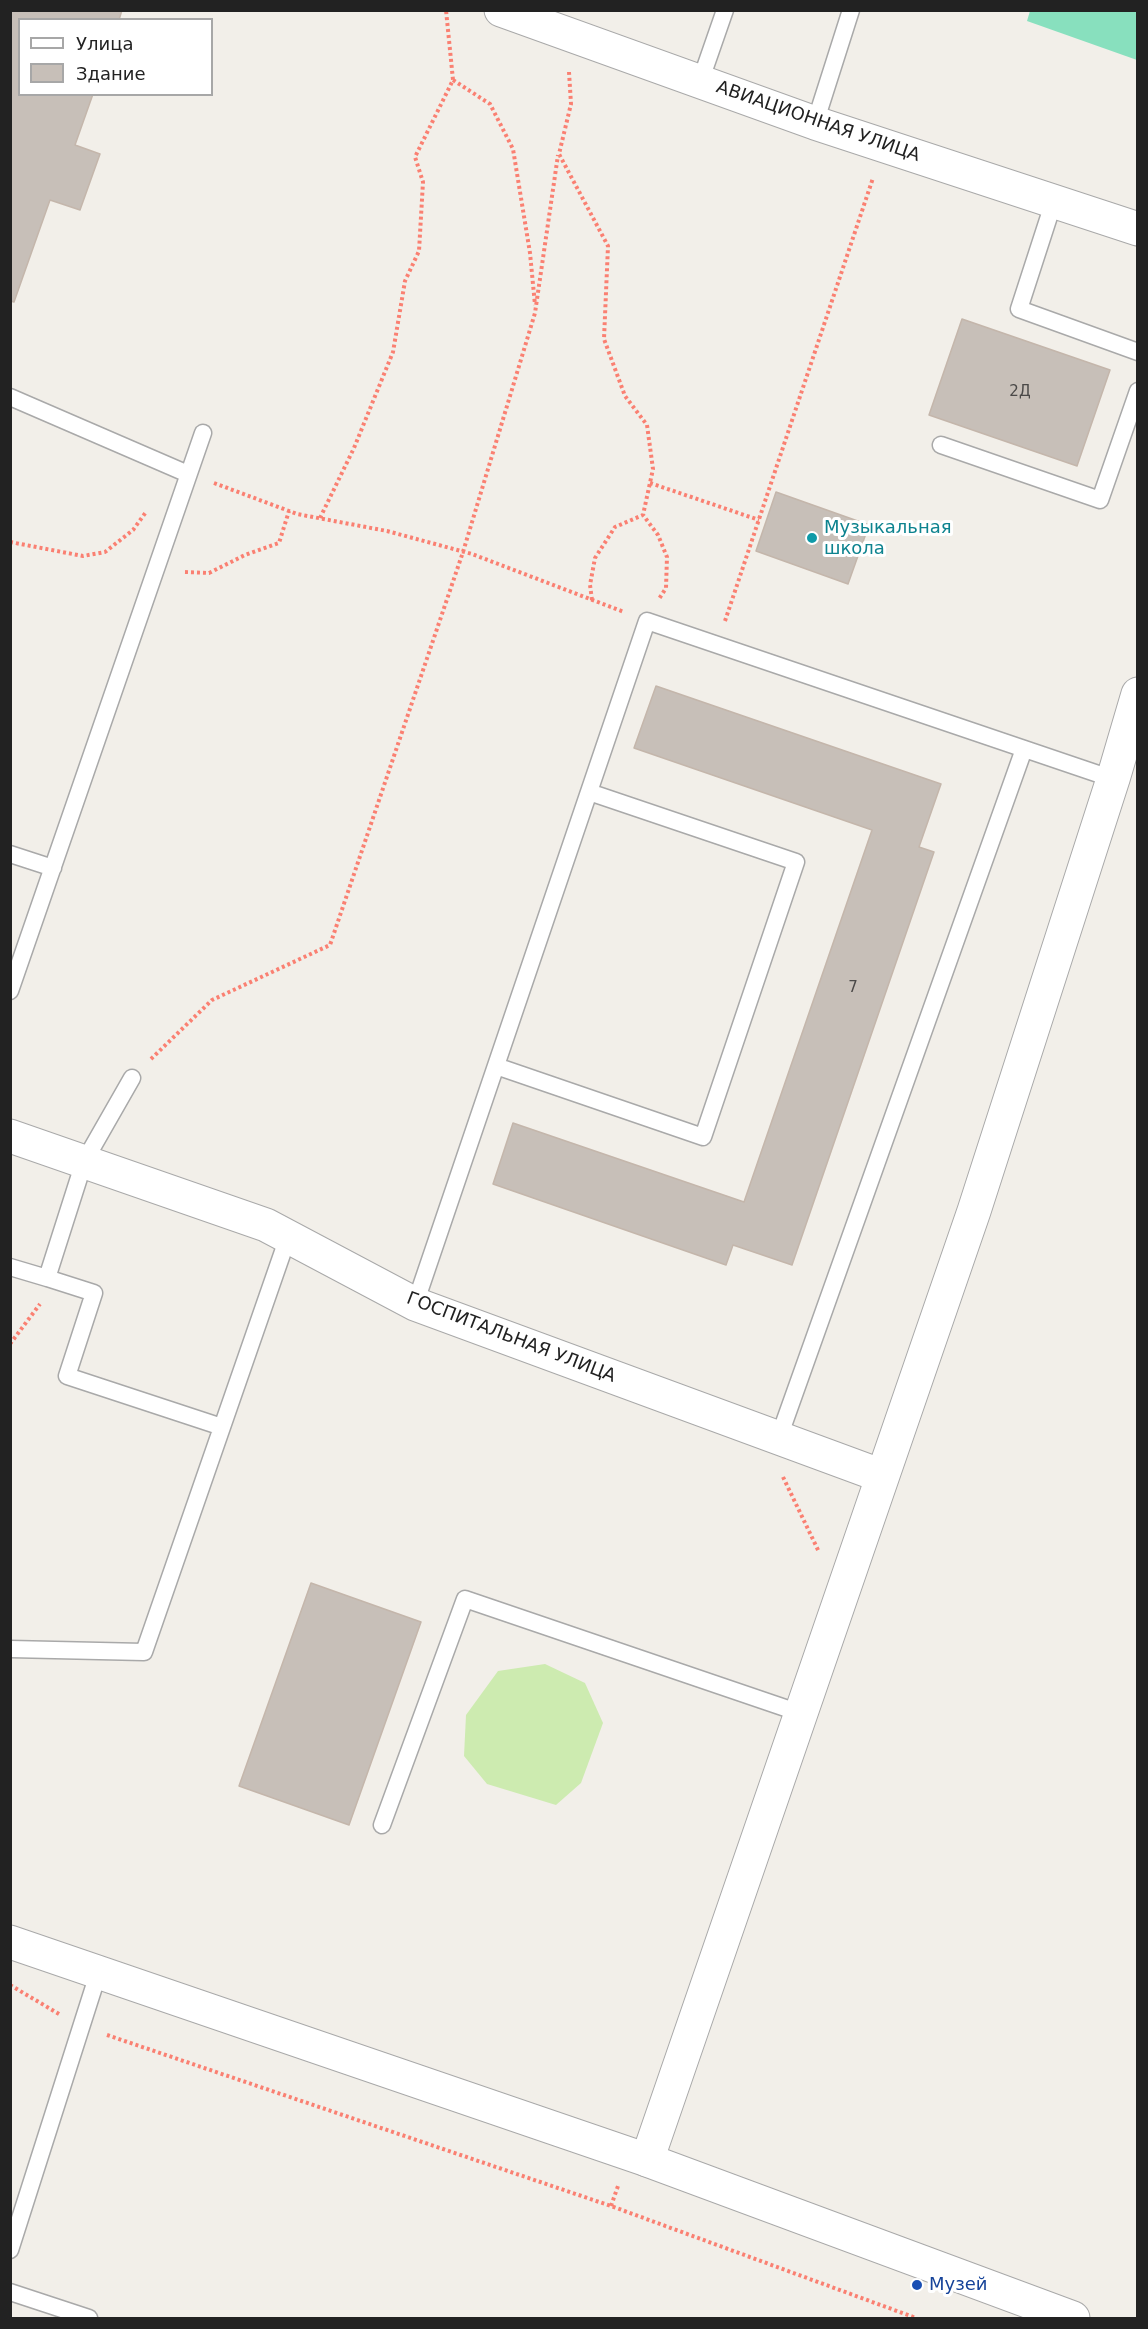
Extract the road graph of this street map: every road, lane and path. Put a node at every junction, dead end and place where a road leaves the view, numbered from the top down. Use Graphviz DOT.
graph roads {
  1 [pos="446,10"];
  2 [pos="501,10"];
  3 [pos="725,10"];
  4 [pos="850,10"];
  5 [pos="567,34"];
  6 [pos="453,81"];
  7 [pos="700,82"];
  8 [pos="814,123"];
  9 [pos="884,145"];
  10 [pos="559,154"];
  11 [pos="1054,201"];
  12 [pos="1137,229"];
  13 [pos="535,313"];
  14 [pos="1137,351"];
  15 [pos="1137,391"];
  16 [pos="10,397"];
  17 [pos="203,433"];
  18 [pos="941,445"];
  19 [pos="181,471"];
  20 [pos="650,483"];
  21 [pos="289,511"];
  22 [pos="643,514"];
  23 [pos="320,518"];
  24 [pos="759,520"];
  25 [pos="10,542"];
  26 [pos="463,552"];
  27 [pos="185,572"];
  28 [pos="592,600"];
  29 [pos="646,621"];
  30 [pos="716,646"];
  31 [pos="1137,694"];
  32 [pos="1024,749"];
  33 [pos="1113,779"];
  34 [pos="589,792"];
  35 [pos="10,854"];
  36 [pos="53,868"];
  37 [pos="10,991"];
  38 [pos="496,1066"];
  39 [pos="132,1078"];
  40 [pos="10,1136"];
  41 [pos="84,1162"];
  42 [pos="288,1237"];
  43 [pos="10,1267"];
  44 [pos="47,1278"];
  45 [pos="415,1304"];
  46 [pos="10,1344"];
  47 [pos="222,1427"];
  48 [pos="770,1434"];
  49 [pos="882,1476"];
  50 [pos="821,1557"];
  51 [pos="10,1649"];
  52 [pos="801,1713"];
  53 [pos="382,1825"];
  54 [pos="10,1942"];
  55 [pos="99,1971"];
  56 [pos="10,1985"];
  57 [pos="81,2026"];
  58 [pos="647,2160"];
  59 [pos="10,2250"];
  60 [pos="10,2292"];
  61 [pos="908,2317"];
  62 [pos="89,2319"];
  63 [pos="916,2319"];
  64 [pos="1073,2319"];
  1 -- 6 [label="path"];
  2 -- 5 [label="street, АВИАЦИОННАЯ УЛИЦА"];
  3 -- 7 [label="lane"];
  4 -- 8 [label="lane"];
  5 -- 7 [label="street, АВИАЦИОННАЯ УЛИЦА"];
  5 -- 10 [label="path"];
  6 -- 13 [label="path"];
  6 -- 23 [label="path"];
  7 -- 8 [label="street, АВИАЦИОННАЯ УЛИЦА"];
  8 -- 9 [label="street, АВИАЦИОННАЯ УЛИЦА"];
  9 -- 11 [label="street, АВИАЦИОННАЯ УЛИЦА"];
  9 -- 24 [label="path"];
  10 -- 13 [label="path"];
  10 -- 20 [label="path"];
  11 -- 12 [label="street, АВИАЦИОННАЯ УЛИЦА"];
  11 -- 14 [label="lane"];
  13 -- 26 [label="path"];
  15 -- 18 [label="lane"];
  16 -- 19 [label="lane"];
  17 -- 19 [label="lane"];
  19 -- 21 [label="path"];
  19 -- 25 [label="path"];
  19 -- 36 [label="lane"];
  20 -- 22 [label="path"];
  20 -- 24 [label="path"];
  21 -- 23 [label="path"];
  21 -- 27 [label="path"];
  22 -- 28 [label="path"];
  22 -- 29 [label="path"];
  23 -- 26 [label="path"];
  24 -- 30 [label="path"];
  26 -- 28 [label="path"];
  26 -- 39 [label="path"];
  28 -- 29 [label="path"];
  29 -- 30 [label="lane"];
  29 -- 34 [label="lane"];
  30 -- 32 [label="lane"];
  31 -- 33 [label="street"];
  32 -- 33 [label="lane"];
  32 -- 48 [label="lane"];
  33 -- 49 [label="street"];
  34 -- 38 [label="lane"];
  34 -- 38 [label="lane"];
  35 -- 36 [label="lane"];
  36 -- 37 [label="lane"];
  38 -- 45 [label="lane"];
  39 -- 41 [label="lane"];
  40 -- 41 [label="street, ГОСПИТАЛЬНАЯ УЛИЦА"];
  41 -- 42 [label="street, ГОСПИТАЛЬНАЯ УЛИЦА"];
  41 -- 44 [label="lane"];
  42 -- 45 [label="street, ГОСПИТАЛЬНАЯ УЛИЦА"];
  42 -- 47 [label="lane"];
  43 -- 44 [label="lane"];
  44 -- 46 [label="path"];
  44 -- 47 [label="lane"];
  45 -- 48 [label="street, ГОСПИТАЛЬНАЯ УЛИЦА"];
  47 -- 51 [label="lane"];
  48 -- 49 [label="street, ГОСПИТАЛЬНАЯ УЛИЦА"];
  48 -- 50 [label="path"];
  49 -- 52 [label="street"];
  52 -- 53 [label="lane"];
  52 -- 58 [label="street"];
  54 -- 55 [label="street"];
  55 -- 57 [label="lane"];
  55 -- 58 [label="street"];
  56 -- 57 [label="path"];
  57 -- 59 [label="lane"];
  57 -- 61 [label="path"];
  58 -- 64 [label="street"];
  60 -- 62 [label="lane"];
  61 -- 63 [label="path"];
}
